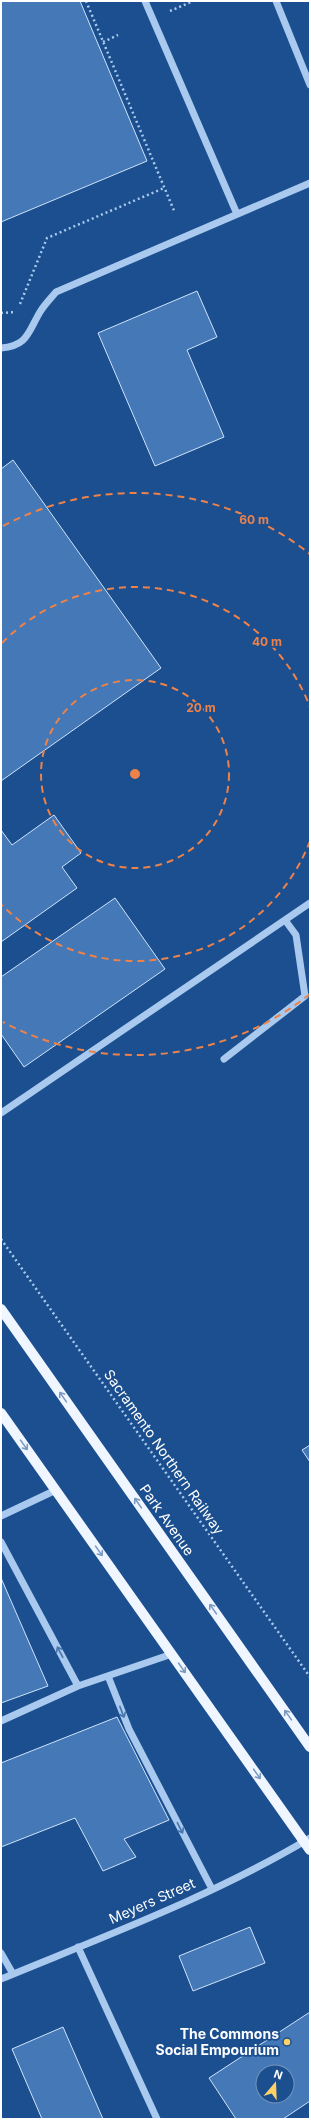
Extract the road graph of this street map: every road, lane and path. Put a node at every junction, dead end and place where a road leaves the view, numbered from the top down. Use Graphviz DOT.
graph roads {
  1 [pos="86,1"];
  2 [pos="145,1"];
  3 [pos="276,1"];
  4 [pos="191,2"];
  5 [pos="164,14"];
  6 [pos="118,35"];
  7 [pos="103,42"];
  8 [pos="310,85"];
  9 [pos="310,183"];
  10 [pos="164,188"];
  11 [pos="175,213"];
  12 [pos="237,214"];
  13 [pos="1,313"];
  14 [pos="1,348"];
  15 [pos="310,903"];
  16 [pos="285,920"];
  17 [pos="307,999"];
  18 [pos="224,1059"];
  19 [pos="1,1113"];
  20 [pos="1,1239"];
  21 [pos="1,1309"];
  22 [pos="1,1413"];
  23 [pos="56,1490"];
  24 [pos="1,1516"];
  25 [pos="1,1542"];
  26 [pos="172,1654"];
  27 [pos="108,1676"];
  28 [pos="310,1677"];
  29 [pos="78,1686"];
  30 [pos="1,1721"];
  31 [pos="310,1747"];
  32 [pos="308,1843"];
  33 [pos="212,1889"];
  34 [pos="78,1947"];
  35 [pos="1,1953"];
  36 [pos="13,1974"];
  37 [pos="1,1979"];
  38 [pos="158,2119"];
  1 -- 7 [label="path"];
  2 -- 12 [label="street"];
  3 -- 8 [label="street"];
  4 -- 5 [label="path"];
  6 -- 7 [label="path"];
  7 -- 10 [label="path"];
  9 -- 12 [label="street"];
  10 -- 11 [label="path"];
  10 -- 13 [label="path"];
  12 -- 14 [label="street"];
  15 -- 16 [label="street"];
  16 -- 17 [label="street"];
  16 -- 19 [label="street"];
  17 -- 18 [label="street"];
  20 -- 28 [label="path, Sacramento Northern Railway"];
  31 -- 21 [label="main road, Park Avenue, one-way"];
  22 -- 23 [label="main road, one-way"];
  23 -- 24 [label="street"];
  23 -- 26 [label="main road, one-way"];
  29 -- 25 [label="street, one-way"];
  26 -- 27 [label="street"];
  26 -- 32 [label="main road, one-way"];
  27 -- 29 [label="street"];
  27 -- 33 [label="street, one-way"];
  29 -- 30 [label="street"];
  32 -- 33 [label="street, Meyers Street"];
  33 -- 34 [label="street, Meyers Street"];
  34 -- 36 [label="street, Meyers Street"];
  34 -- 38 [label="street"];
  35 -- 36 [label="street"];
  36 -- 37 [label="street, Meyers Street"];
}
